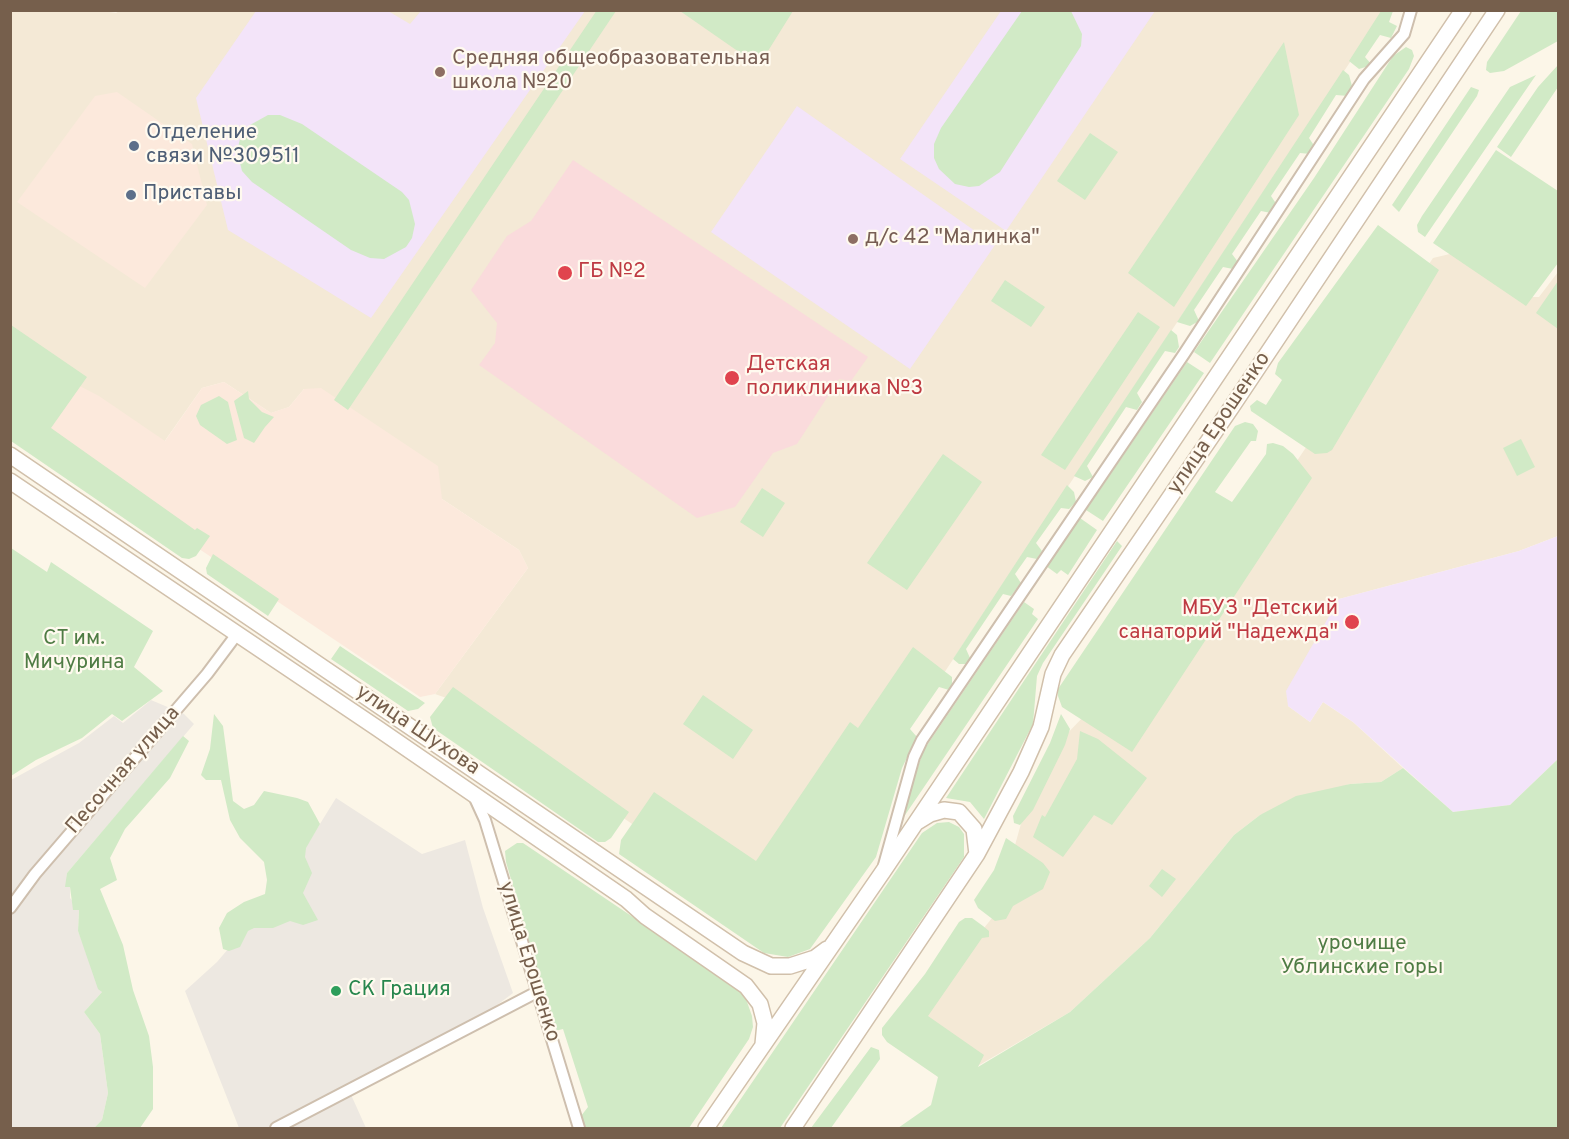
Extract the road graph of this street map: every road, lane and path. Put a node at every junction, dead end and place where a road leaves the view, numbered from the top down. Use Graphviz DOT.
graph roads {
  1 [pos="1411,10"];
  2 [pos="1463,10"];
  3 [pos="1497,10"];
  4 [pos="10,455"];
  5 [pos="10,481"];
  6 [pos="190,576"];
  7 [pos="177,593"];
  8 [pos="249,617"];
  9 [pos="237,634"];
  10 [pos="474,796"];
  11 [pos="916,823"];
  12 [pos="977,854"];
  13 [pos="882,873"];
  14 [pos="10,908"];
  15 [pos="832,945"];
  16 [pos="537,992"];
  17 [pos="763,1044"];
  18 [pos="276,1128"];
  19 [pos="579,1128"];
  20 [pos="706,1128"];
  21 [pos="793,1128"];
  1 -- 13 [label="street, улица Ерошенко"];
  2 -- 11 [label="main road, улица Ерошенко"];
  3 -- 12 [label="main road, улица Ерошенко"];
  4 -- 6 [label="main road, улица Шухова"];
  5 -- 7 [label="main road, улица Шухова"];
  6 -- 7 [label="main road"];
  6 -- 8 [label="main road, улица Шухова"];
  7 -- 9 [label="main road, улица Шухова"];
  8 -- 9 [label="main road"];
  8 -- 15 [label="main road, улица Шухова"];
  9 -- 10 [label="main road, улица Шухова"];
  9 -- 14 [label="street, Песочная улица"];
  10 -- 16 [label="street, улица Ерошенко"];
  10 -- 17 [label="main road, улица Шухова"];
  11 -- 12 [label="main road"];
  11 -- 13 [label="main road, улица Ерошенко"];
  12 -- 21 [label="main road, улица Ерошенко"];
  13 -- 15 [label="main road, улица Ерошенко"];
  15 -- 17 [label="main road, улица Ерошенко"];
  16 -- 18 [label="street"];
  16 -- 19 [label="street, улица Ерошенко"];
  17 -- 20 [label="main road, улица Ерошенко"];
}
